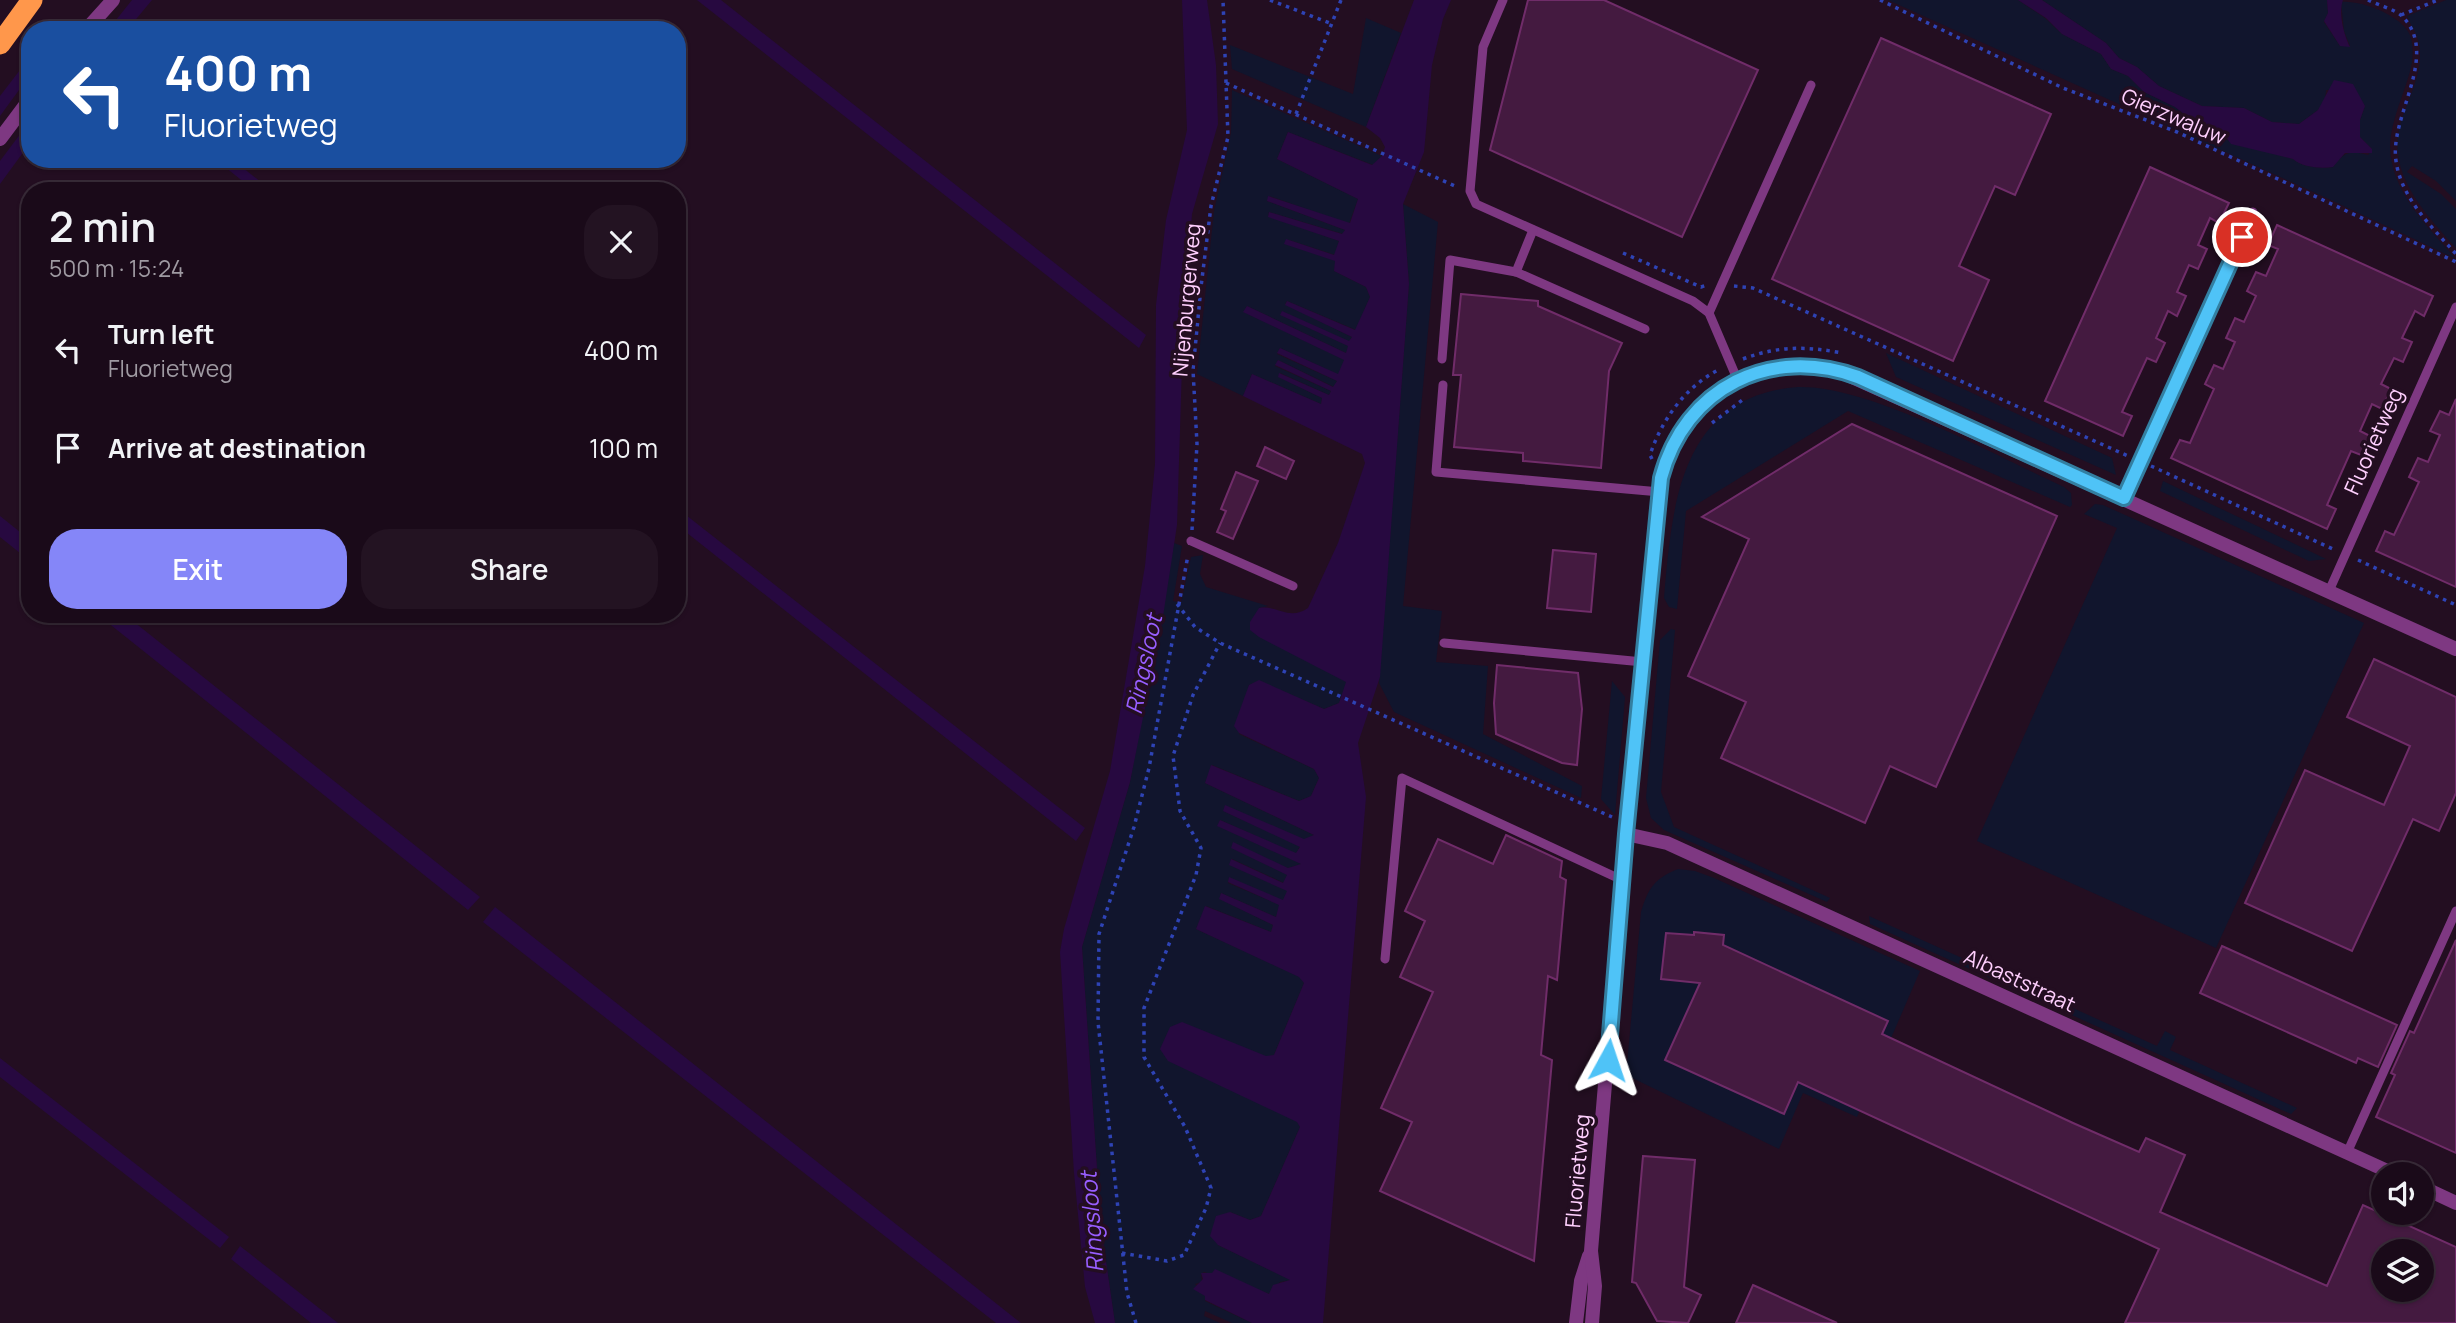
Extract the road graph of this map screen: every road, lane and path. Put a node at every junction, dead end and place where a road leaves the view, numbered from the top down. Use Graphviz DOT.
graph roads {
  1 [pos="32,0"];
  2 [pos="113,0"];
  3 [pos="1223,0"];
  4 [pos="1270,0"];
  5 [pos="1341,0"];
  6 [pos="1503,0"];
  7 [pos="1880,0"];
  8 [pos="2368,0"];
  9 [pos="2438,0"];
  10 [pos="1281,2"];
  11 [pos="2401,15"];
  12 [pos="94,21"];
  13 [pos="1332,24"];
  14 [pos="0,44"];
  15 [pos="1226,83"];
  16 [pos="1811,85"];
  17 [pos="21,111"];
  18 [pos="1296,114"];
  19 [pos="0,139"];
  20 [pos="1470,191"];
  21 [pos="2253,212"];
  22 [pos="1534,230"];
  23 [pos="1613,248"];
  24 [pos="2456,254"];
  25 [pos="2456,262"];
  26 [pos="1516,272"];
  27 [pos="1723,282"];
  28 [pos="2456,307"];
  29 [pos="1710,313"];
  30 [pos="1644,330"];
  31 [pos="1442,359"];
  32 [pos="1738,380"];
  33 [pos="1443,385"];
  34 [pos="1755,393"];
  35 [pos="1709,425"];
  36 [pos="2140,461"];
  37 [pos="1660,492"];
  38 [pos="2124,498"];
  39 [pos="1191,541"];
  40 [pos="2345,555"];
  41 [pos="1293,586"];
  42 [pos="2329,591"];
  43 [pos="1177,604"];
  44 [pos="2456,605"];
  45 [pos="1220,643"];
  46 [pos="1444,643"];
  47 [pos="2454,645"];
  48 [pos="1643,662"];
  49 [pos="1626,829"];
  50 [pos="1622,880"];
  51 [pos="2456,911"];
  52 [pos="1385,959"];
  53 [pos="2347,1153"];
  54 [pos="2371,1164"];
  55 [pos="2434,1193"];
  56 [pos="2456,1203"];
  57 [pos="1591,1251"];
  58 [pos="1122,1253"];
  59 [pos="1136,1323"];
  60 [pos="1576,1323"];
  61 [pos="1592,1323"];
  1 -- 14 [label="highway"];
  2 -- 12 [label="street"];
  3 -- 15 [label="path, Nijenburgerweg"];
  4 -- 10 [label="path"];
  5 -- 13 [label="path"];
  6 -- 20 [label="lane"];
  7 -- 25 [label="path, Gierzwaluw"];
  8 -- 11 [label="path"];
  9 -- 11 [label="path"];
  10 -- 13 [label="path"];
  11 -- 24 [label="path"];
  13 -- 18 [label="path"];
  15 -- 18 [label="path"];
  15 -- 39 [label="path, Nijenburgerweg"];
  16 -- 27 [label="lane"];
  17 -- 19 [label="street"];
  18 -- 20 [label="path"];
  20 -- 22 [label="lane"];
  21 -- 36 [label="lane"];
  22 -- 26 [label="lane"];
  22 -- 29 [label="lane"];
  23 -- 27 [label="path"];
  26 -- 30 [label="lane"];
  26 -- 31 [label="lane"];
  27 -- 29 [label="lane"];
  27 -- 36 [label="path"];
  28 -- 40 [label="lane, Fluorietweg"];
  29 -- 32 [label="lane"];
  32 -- 37 [label="street, Fluorietweg"];
  32 -- 38 [label="street, Fluorietweg"];
  33 -- 37 [label="lane"];
  34 -- 35 [label="path"];
  36 -- 38 [label="lane"];
  36 -- 40 [label="path"];
  37 -- 48 [label="street, Fluorietweg"];
  38 -- 42 [label="street, Fluorietweg"];
  39 -- 41 [label="lane"];
  39 -- 43 [label="path, Nijenburgerweg"];
  40 -- 42 [label="lane, Fluorietweg"];
  40 -- 44 [label="path"];
  42 -- 47 [label="street, Fluorietweg"];
  43 -- 45 [label="path"];
  43 -- 58 [label="path, Nijenburgerweg"];
  45 -- 49 [label="path"];
  45 -- 58 [label="path"];
  46 -- 48 [label="lane"];
  48 -- 49 [label="street, Fluorietweg"];
  49 -- 50 [label="street, Fluorietweg"];
  49 -- 53 [label="street, Albaststraat"];
  50 -- 52 [label="lane"];
  50 -- 57 [label="street, Fluorietweg"];
  51 -- 53 [label="lane"];
  53 -- 54 [label="street, Albaststraat"];
  55 -- 56 [label="street"];
  57 -- 60 [label="street, Fluorietweg"];
  57 -- 61 [label="street, Fluorietweg"];
  58 -- 59 [label="path, Nijenburgerweg"];
}
